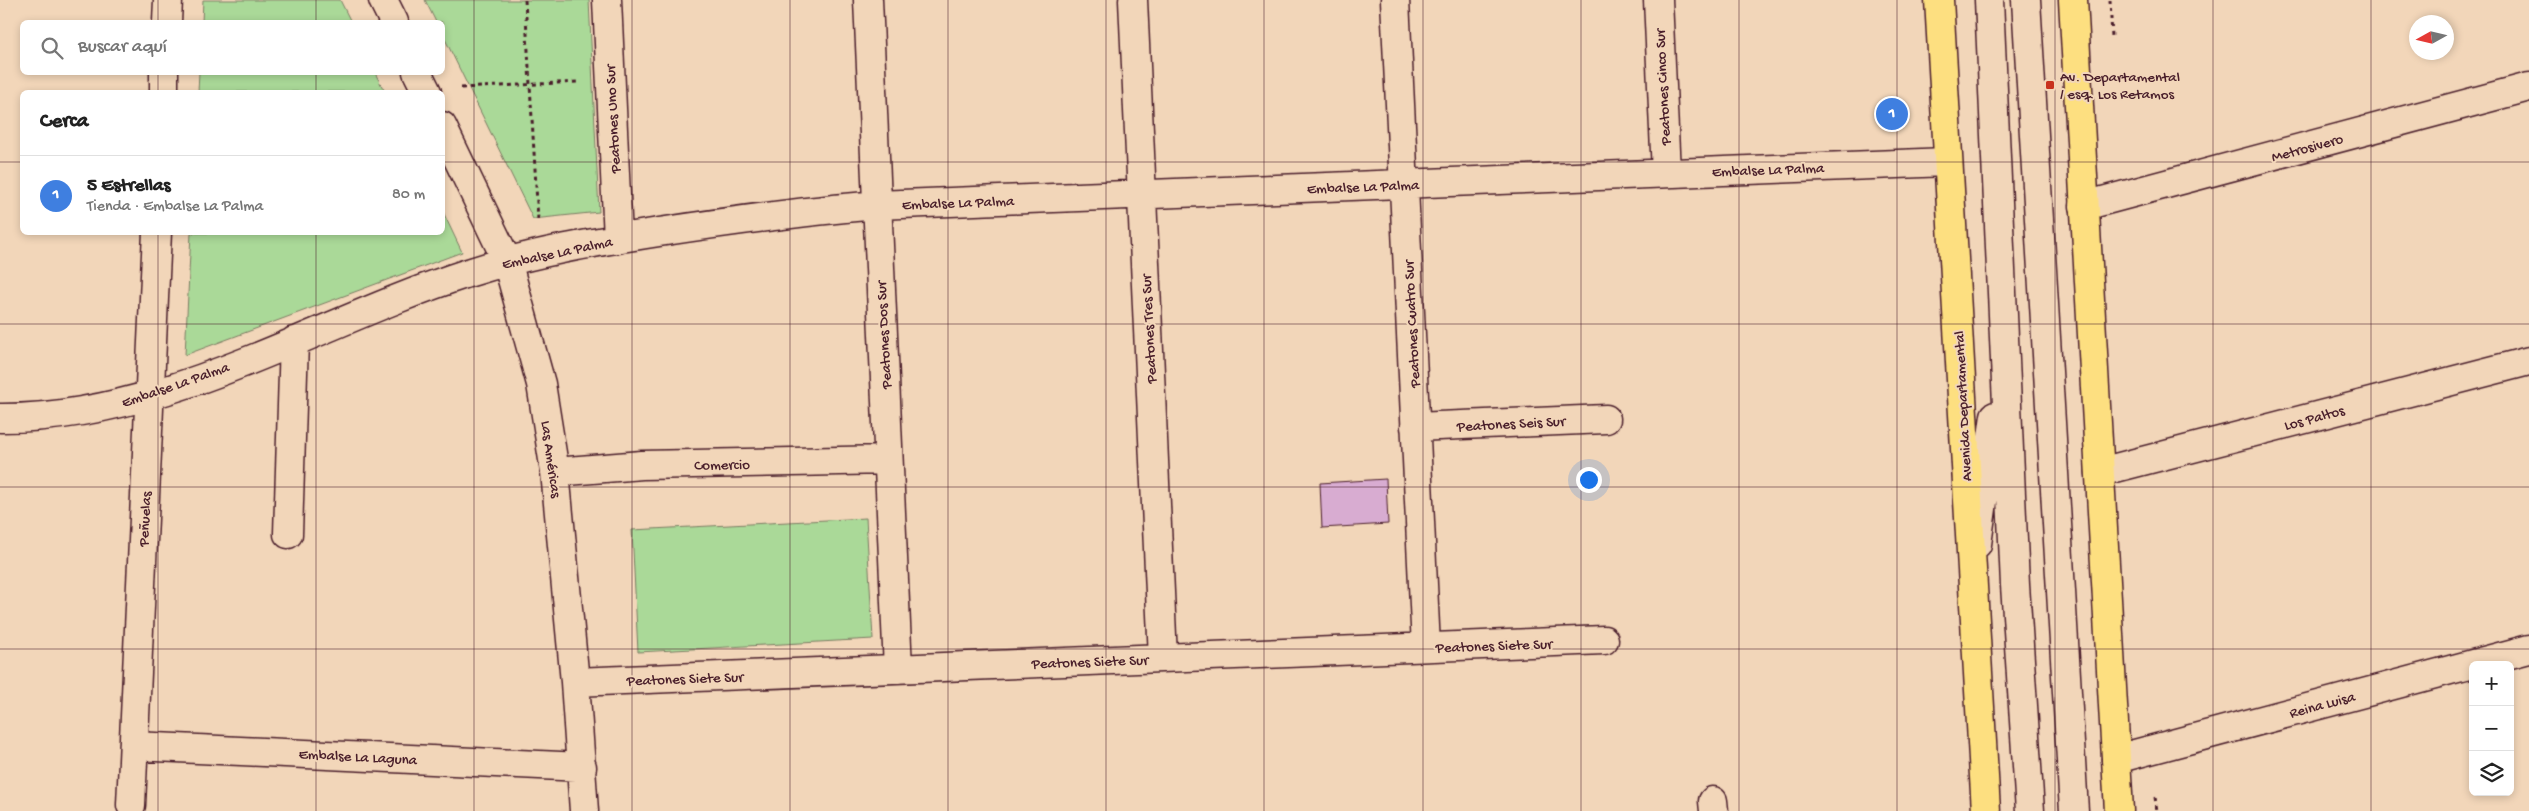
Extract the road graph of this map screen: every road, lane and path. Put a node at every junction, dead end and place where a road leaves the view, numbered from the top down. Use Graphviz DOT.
graph roads {
  1 [pos="168,0"];
  2 [pos="383,0"];
  3 [pos="525,0"];
  4 [pos="607,0"];
  5 [pos="868,0"];
  6 [pos="1133,0"];
  7 [pos="1395,0"];
  8 [pos="1658,0"];
  9 [pos="1938,0"];
  10 [pos="1989,0"];
  11 [pos="2026,0"];
  12 [pos="2073,0"];
  13 [pos="167,20"];
  14 [pos="393,20"];
  15 [pos="164,75"];
  16 [pos="610,81"];
  17 [pos="531,84"];
  18 [pos="423,85"];
  19 [pos="2529,87"];
  20 [pos="164,90"];
  21 [pos="445,132"];
  22 [pos="1948,162"];
  23 [pos="1666,173"];
  24 [pos="1404,184"];
  25 [pos="1142,195"];
  26 [pos="877,205"];
  27 [pos="2084,206"];
  28 [pos="157,235"];
  29 [pos="618,238"];
  30 [pos="539,253"];
  31 [pos="506,261"];
  32 [pos="294,341"];
  33 [pos="2005,350"];
  34 [pos="2529,361"];
  35 [pos="150,396"];
  36 [pos="0,418"];
  37 [pos="1606,418"];
  38 [pos="1415,427"];
  39 [pos="888,460"];
  40 [pos="555,472"];
  41 [pos="2100,472"];
  42 [pos="288,534"];
  43 [pos="1972,575"];
  44 [pos="1604,640"];
  45 [pos="1426,647"];
  46 [pos="2529,649"];
  47 [pos="1163,658"];
  48 [pos="898,669"];
  49 [pos="576,682"];
  50 [pos="134,746"];
  51 [pos="2116,759"];
  52 [pos="582,766"];
  53 [pos="131,805"];
  54 [pos="584,811"];
  55 [pos="1986,811"];
  56 [pos="2030,811"];
  57 [pos="2074,811"];
  58 [pos="2119,811"];
  1 -- 13 [label="street"];
  2 -- 14 [label="street"];
  3 -- 17 [label="path"];
  4 -- 16 [label="street, Peatones Uno Sur"];
  5 -- 26 [label="street, Peatones Dos Sur"];
  6 -- 25 [label="street, Peatones Tres Sur"];
  7 -- 24 [label="street, Peatones Cuatro Sur"];
  8 -- 23 [label="street, Peatones Cinco Sur"];
  9 -- 22 [label="main road, Avenida Departamental"];
  10 -- 33 [label="street"];
  11 -- 57 [label="street"];
  12 -- 27 [label="main road"];
  15 -- 20 [label="street"];
  16 -- 17 [label="path"];
  16 -- 29 [label="street, Peatones Uno Sur"];
  17 -- 18 [label="path"];
  17 -- 30 [label="path"];
  19 -- 27 [label="street, Metrosivero"];
  21 -- 31 [label="street, Las Américas"];
  22 -- 23 [label="street, Embalse La Palma"];
  22 -- 43 [label="main road, Avenida Departamental"];
  23 -- 24 [label="street, Embalse La Palma"];
  24 -- 25 [label="street, Embalse La Palma"];
  24 -- 38 [label="street, Peatones Cuatro Sur"];
  25 -- 26 [label="street, Embalse La Palma"];
  25 -- 47 [label="street, Peatones Tres Sur"];
  26 -- 29 [label="street, Embalse La Palma"];
  26 -- 39 [label="street, Peatones Dos Sur"];
  27 -- 41 [label="main road"];
  28 -- 35 [label="street, Peñuelas"];
  29 -- 30 [label="street, Embalse La Palma"];
  30 -- 31 [label="street, Embalse La Palma"];
  31 -- 32 [label="street, Embalse La Palma"];
  31 -- 40 [label="street, Las Américas"];
  32 -- 35 [label="street, Embalse La Palma"];
  32 -- 42 [label="street"];
  33 -- 43 [label="street"];
  33 -- 56 [label="street"];
  34 -- 41 [label="street, Los Paltos"];
  35 -- 36 [label="street, Embalse La Palma"];
  35 -- 50 [label="street, Peñuelas"];
  37 -- 38 [label="street, Peatones Seis Sur"];
  38 -- 45 [label="street, Peatones Cuatro Sur"];
  39 -- 40 [label="street, Comercio"];
  39 -- 48 [label="street, Peatones Dos Sur"];
  40 -- 49 [label="street, Las Américas"];
  41 -- 51 [label="main road"];
  43 -- 55 [label="main road, Avenida Departamental"];
  44 -- 45 [label="street, Peatones Siete Sur"];
  45 -- 47 [label="street, Peatones Siete Sur"];
  46 -- 51 [label="street, Reina Luisa"];
  47 -- 48 [label="street, Peatones Siete Sur"];
  48 -- 49 [label="street, Peatones Siete Sur"];
  49 -- 52 [label="street, Las Américas"];
  50 -- 52 [label="street, Embalse La Laguna"];
  50 -- 53 [label="street, Peñuelas"];
  51 -- 58 [label="main road"];
  52 -- 54 [label="street, Las Américas"];
}
